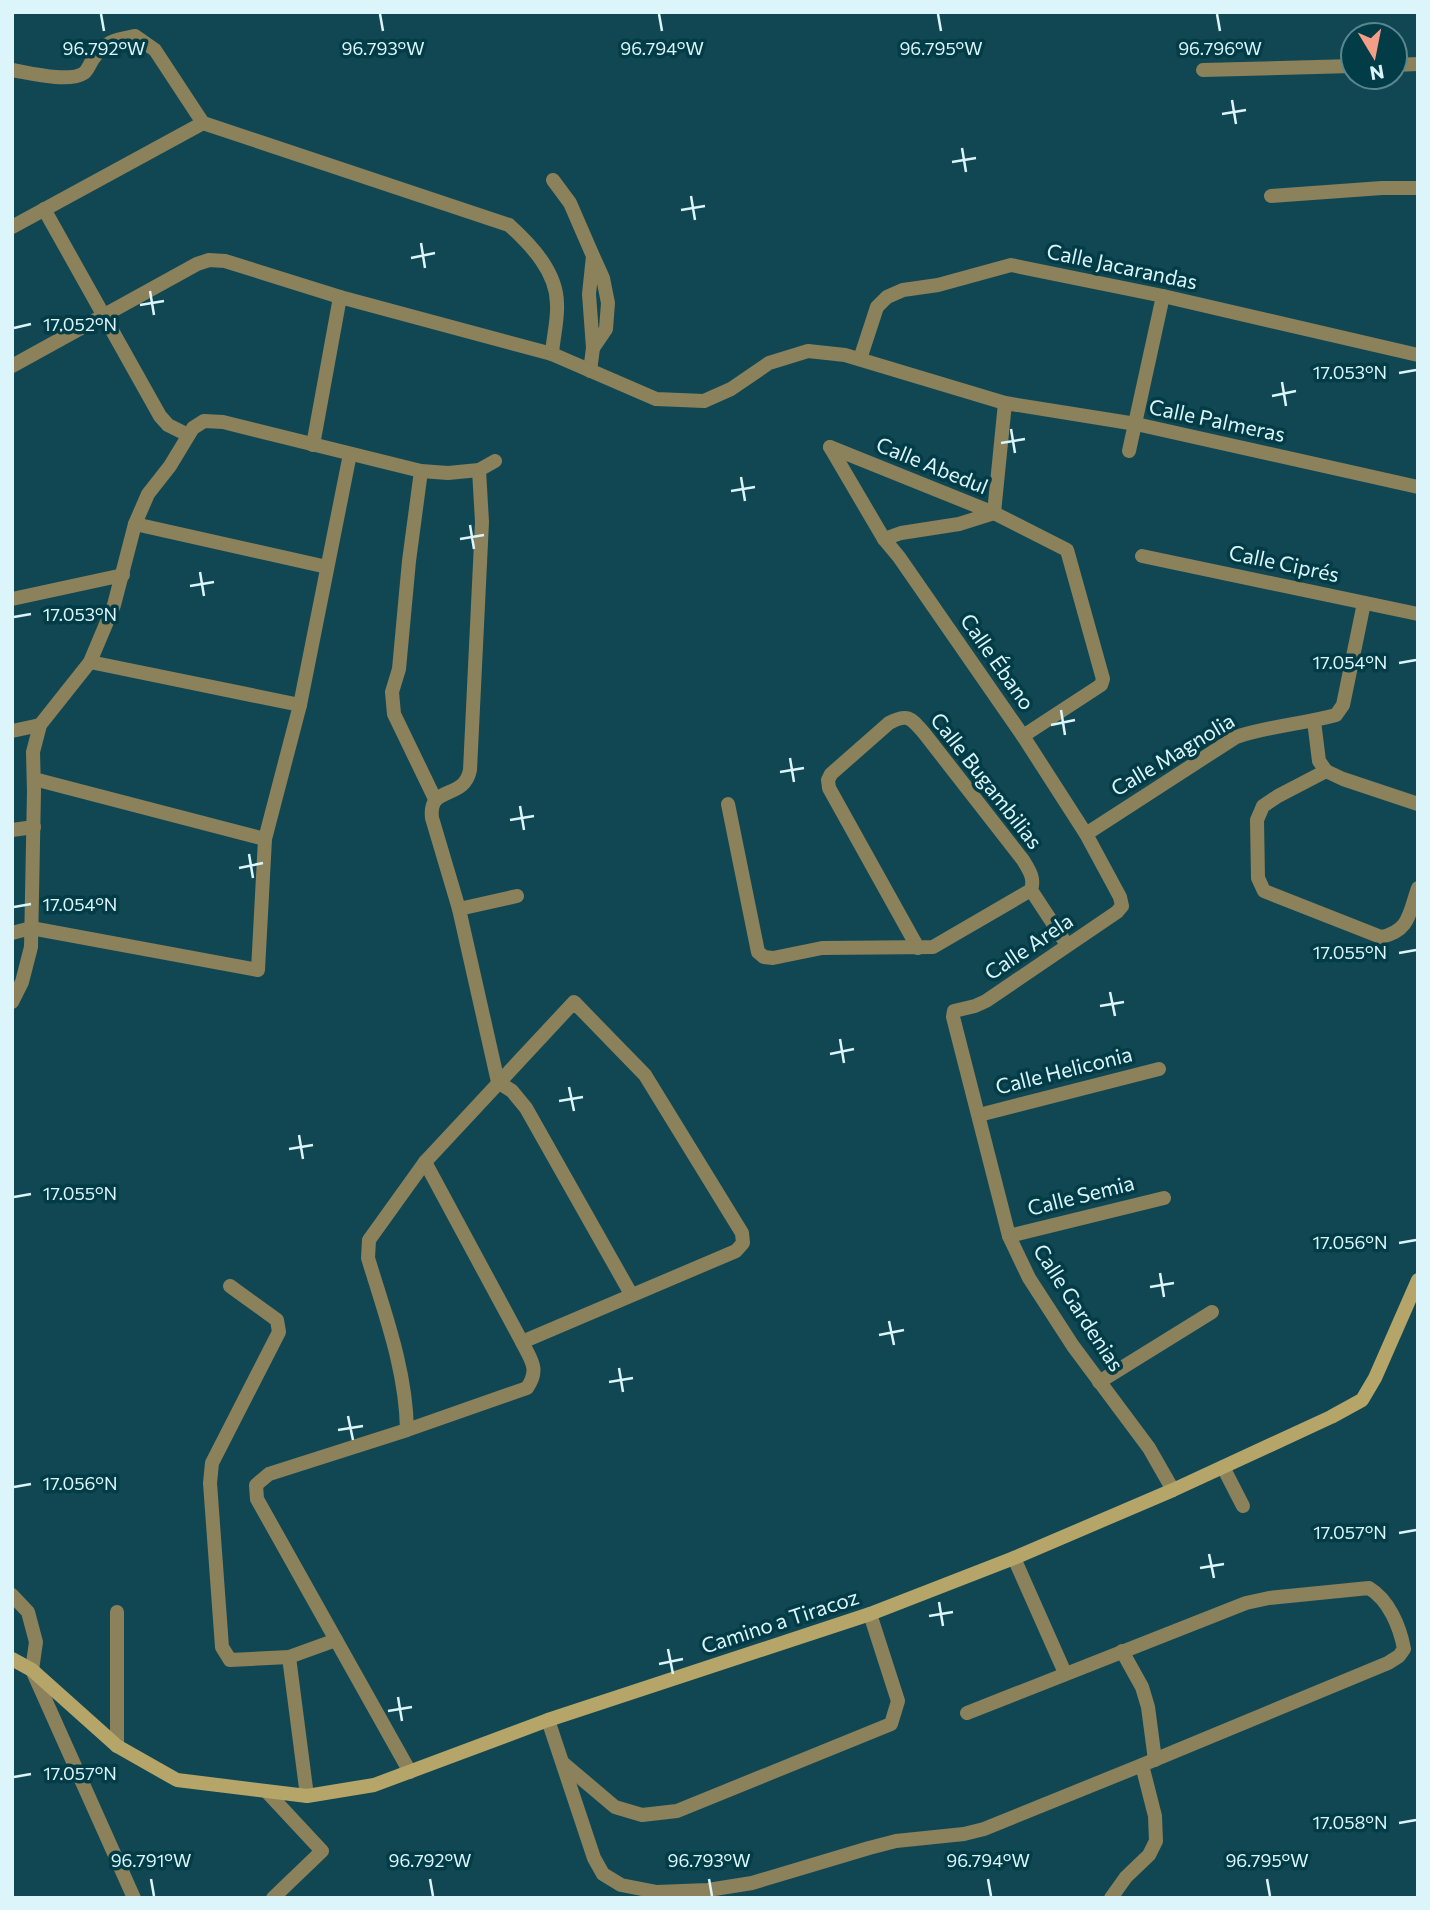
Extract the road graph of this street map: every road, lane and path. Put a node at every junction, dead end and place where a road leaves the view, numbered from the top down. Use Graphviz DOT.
graph roads {
  1 [pos="1339,66"];
  2 [pos="12,70"];
  3 [pos="1203,70"];
  4 [pos="203,123"];
  5 [pos="553,180"];
  6 [pos="1418,188"];
  7 [pos="1272,196"];
  8 [pos="44,209"];
  9 [pos="12,227"];
  10 [pos="1163,296"];
  11 [pos="340,297"];
  12 [pos="103,317"];
  13 [pos="552,354"];
  14 [pos="1418,355"];
  15 [pos="860,359"];
  16 [pos="12,366"];
  17 [pos="590,370"];
  18 [pos="1005,403"];
  19 [pos="1136,424"];
  20 [pos="188,435"];
  21 [pos="313,445"];
  22 [pos="830,447"];
  23 [pos="1129,451"];
  24 [pos="350,454"];
  25 [pos="495,461"];
  26 [pos="479,470"];
  27 [pos="421,471"];
  28 [pos="1418,486"];
  29 [pos="994,513"];
  30 [pos="135,524"];
  31 [pos="884,539"];
  32 [pos="1142,556"];
  33 [pos="327,568"];
  34 [pos="123,575"];
  35 [pos="12,599"];
  36 [pos="1364,603"];
  37 [pos="1418,614"];
  38 [pos="90,662"];
  39 [pos="300,705"];
  40 [pos="1314,721"];
  41 [pos="40,725"];
  42 [pos="12,731"];
  43 [pos="1023,736"];
  44 [pos="1326,771"];
  45 [pos="34,779"];
  46 [pos="435,799"];
  47 [pos="728,804"];
  48 [pos="1418,804"];
  49 [pos="34,827"];
  50 [pos="12,830"];
  51 [pos="1086,834"];
  52 [pos="265,839"];
  53 [pos="1418,888"];
  54 [pos="1031,890"];
  55 [pos="517,896"];
  56 [pos="1122,906"];
  57 [pos="459,909"];
  58 [pos="31,928"];
  59 [pos="12,933"];
  60 [pos="1067,945"];
  61 [pos="919,948"];
  62 [pos="12,1002"];
  63 [pos="954,1011"];
  64 [pos="1159,1069"];
  65 [pos="498,1082"];
  66 [pos="979,1115"];
  67 [pos="425,1161"];
  68 [pos="1164,1198"];
  69 [pos="1009,1236"];
  70 [pos="1418,1280"];
  71 [pos="230,1286"];
  72 [pos="631,1294"];
  73 [pos="1212,1311"];
  74 [pos="522,1342"];
  75 [pos="1099,1381"];
  76 [pos="407,1430"];
  77 [pos="1223,1467"];
  78 [pos="1173,1490"];
  79 [pos="1243,1506"];
  80 [pos="1014,1558"];
  81 [pos="12,1595"];
  82 [pos="117,1612"];
  83 [pos="870,1614"];
  84 [pos="336,1640"];
  85 [pos="1122,1651"];
  86 [pos="289,1657"];
  87 [pos="12,1659"];
  88 [pos="33,1670"];
  89 [pos="1065,1673"];
  90 [pos="967,1713"];
  91 [pos="548,1720"];
  92 [pos="117,1746"];
  93 [pos="563,1763"];
  94 [pos="1149,1763"];
  95 [pos="410,1772"];
  96 [pos="267,1792"];
  97 [pos="307,1796"];
  98 [pos="134,1898"];
  99 [pos="272,1898"];
  100 [pos="1111,1898"];
  1 -- 3 [label="street"];
  2 -- 4 [label="street"];
  4 -- 8 [label="street"];
  4 -- 13 [label="street"];
  5 -- 17 [label="street"];
  6 -- 7 [label="street"];
  8 -- 9 [label="street"];
  8 -- 12 [label="street"];
  10 -- 14 [label="street, Calle Jacarandas"];
  10 -- 15 [label="street, Calle Jacarandas"];
  10 -- 19 [label="street"];
  11 -- 12 [label="street, Calle Palmeras"];
  11 -- 13 [label="street, Calle Palmeras"];
  11 -- 21 [label="street"];
  12 -- 16 [label="street, Calle Palmeras"];
  12 -- 20 [label="street"];
  13 -- 17 [label="street, Calle Palmeras"];
  15 -- 17 [label="street, Calle Palmeras"];
  15 -- 18 [label="street, Calle Palmeras"];
  18 -- 19 [label="street, Calle Palmeras"];
  18 -- 29 [label="street, Calle Abedul"];
  19 -- 23 [label="street"];
  19 -- 28 [label="street, Calle Palmeras"];
  20 -- 21 [label="street"];
  20 -- 30 [label="street"];
  21 -- 24 [label="street"];
  22 -- 29 [label="street, Calle Abedul"];
  22 -- 31 [label="street, Calle Ébano"];
  24 -- 27 [label="street"];
  24 -- 33 [label="street"];
  25 -- 26 [label="street"];
  26 -- 27 [label="street"];
  26 -- 46 [label="street"];
  27 -- 46 [label="street"];
  29 -- 31 [label="street"];
  29 -- 43 [label="street"];
  30 -- 33 [label="street"];
  30 -- 34 [label="street"];
  31 -- 43 [label="street, Calle Ébano"];
  32 -- 36 [label="street, Calle Ciprés"];
  33 -- 39 [label="street"];
  34 -- 35 [label="street"];
  34 -- 38 [label="street"];
  36 -- 37 [label="street, Calle Ciprés"];
  36 -- 40 [label="street, Calle Magnolia"];
  38 -- 39 [label="street"];
  38 -- 41 [label="street"];
  39 -- 52 [label="street"];
  40 -- 44 [label="street"];
  40 -- 51 [label="street, Calle Magnolia"];
  41 -- 42 [label="street"];
  41 -- 45 [label="street"];
  43 -- 51 [label="street, Calle Ébano"];
  44 -- 48 [label="street"];
  44 -- 53 [label="street"];
  45 -- 49 [label="street"];
  45 -- 52 [label="street"];
  46 -- 57 [label="street"];
  47 -- 61 [label="street"];
  49 -- 50 [label="street"];
  49 -- 58 [label="street"];
  51 -- 56 [label="street, Calle Ébano"];
  52 -- 58 [label="street"];
  54 -- 60 [label="street, Calle Bugambilias"];
  54 -- 61 [label="street"];
  54 -- 61 [label="street, Calle Bugambilias"];
  55 -- 57 [label="street"];
  56 -- 60 [label="street, Calle Arela"];
  57 -- 65 [label="street"];
  58 -- 59 [label="street"];
  58 -- 62 [label="street"];
  60 -- 63 [label="street, Calle Arela"];
  63 -- 66 [label="street, Calle Gardenias"];
  64 -- 66 [label="street, Calle Heliconia"];
  65 -- 67 [label="street"];
  65 -- 72 [label="street"];
  65 -- 72 [label="street"];
  66 -- 69 [label="street, Calle Gardenias"];
  67 -- 74 [label="street"];
  67 -- 76 [label="street"];
  68 -- 69 [label="street, Calle Semia"];
  69 -- 75 [label="street, Calle Gardenias"];
  70 -- 77 [label="street, Camino a Tiracoz"];
  71 -- 86 [label="street"];
  72 -- 74 [label="street"];
  73 -- 75 [label="street"];
  74 -- 76 [label="street"];
  75 -- 78 [label="street, Calle Gardenias"];
  76 -- 84 [label="street"];
  77 -- 78 [label="street, Camino a Tiracoz"];
  77 -- 79 [label="street"];
  78 -- 80 [label="street, Camino a Tiracoz"];
  80 -- 83 [label="street, Camino a Tiracoz"];
  80 -- 89 [label="street"];
  81 -- 88 [label="street"];
  82 -- 92 [label="street"];
  83 -- 91 [label="street, Camino a Tiracoz"];
  83 -- 93 [label="street"];
  84 -- 86 [label="street"];
  84 -- 95 [label="street"];
  85 -- 89 [label="street"];
  85 -- 94 [label="street"];
  85 -- 94 [label="street"];
  86 -- 97 [label="street"];
  87 -- 88 [label="street, Camino a Tiracoz"];
  88 -- 92 [label="street, Camino a Tiracoz"];
  88 -- 98 [label="street"];
  89 -- 90 [label="street"];
  91 -- 93 [label="street"];
  91 -- 95 [label="street, Camino a Tiracoz"];
  92 -- 96 [label="street, Camino a Tiracoz"];
  93 -- 94 [label="street"];
  94 -- 100 [label="street"];
  95 -- 97 [label="street, Camino a Tiracoz"];
  96 -- 97 [label="street, Camino a Tiracoz"];
  96 -- 99 [label="street"];
}
